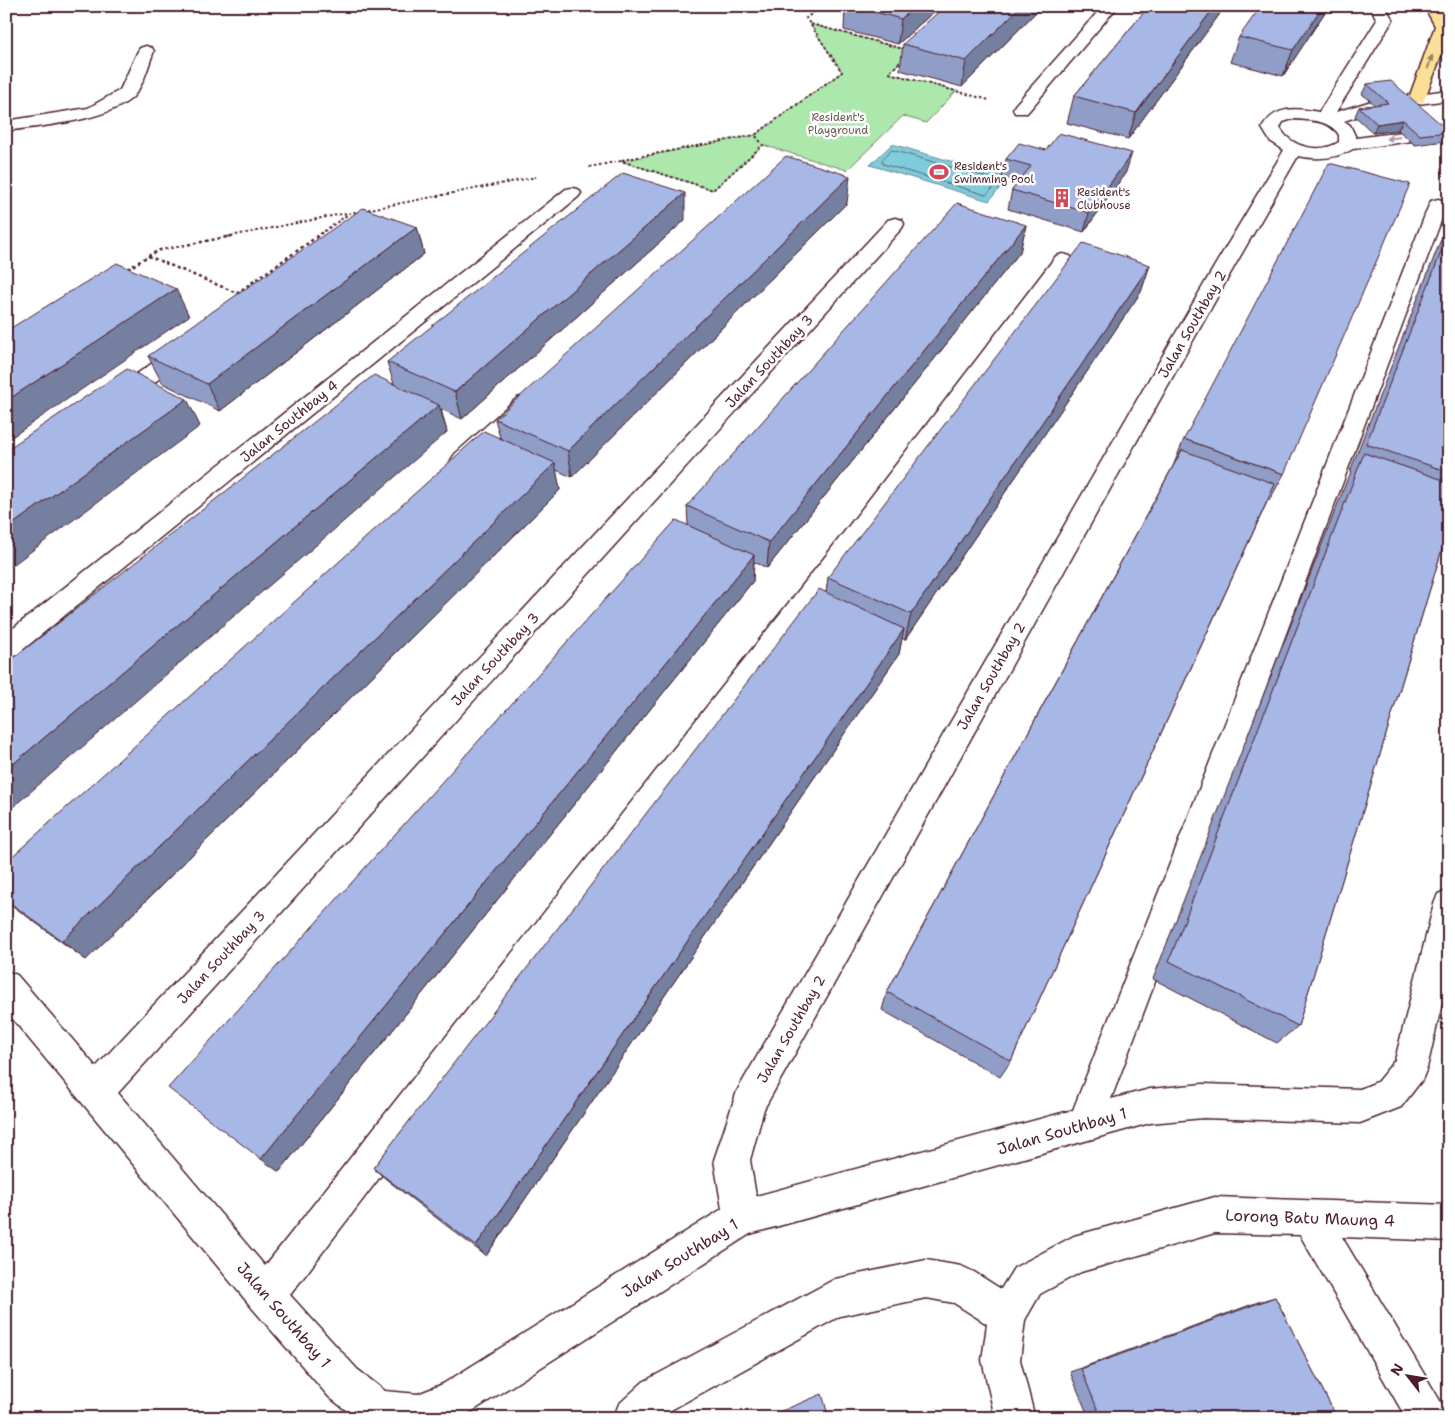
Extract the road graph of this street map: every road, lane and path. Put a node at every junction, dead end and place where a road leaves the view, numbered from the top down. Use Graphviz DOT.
graph roads {
  1 [pos="822,6"];
  2 [pos="1111,6"];
  3 [pos="1377,6"];
  4 [pos="1431,6"];
  5 [pos="1443,6"];
  6 [pos="1447,23"];
  7 [pos="810,24"];
  8 [pos="146,51"];
  9 [pos="1449,95"];
  10 [pos="1417,98"];
  11 [pos="1021,109"];
  12 [pos="1327,119"];
  13 [pos="6,126"];
  14 [pos="1448,132"];
  15 [pos="755,135"];
  16 [pos="1348,144"];
  17 [pos="1294,148"];
  18 [pos="621,161"];
  19 [pos="587,167"];
  20 [pos="543,176"];
  21 [pos="572,193"];
  22 [pos="1438,205"];
  23 [pos="350,213"];
  24 [pos="895,224"];
  25 [pos="148,256"];
  26 [pos="1063,260"];
  27 [pos="125,271"];
  28 [pos="207,336"];
  29 [pos="539,390"];
  30 [pos="102,409"];
  31 [pos="444,478"];
  32 [pos="6,648"];
  33 [pos="1449,904"];
  34 [pos="6,986"];
  35 [pos="95,1093"];
  36 [pos="1084,1125"];
  37 [pos="1310,1217"];
  38 [pos="742,1218"];
  39 [pos="1449,1223"];
  40 [pos="266,1296"];
  41 [pos="1007,1315"];
  42 [pos="634,1418"];
  43 [pos="1015,1418"];
  44 [pos="1428,1418"];
  1 -- 7 [label="path"];
  2 -- 11 [label="street"];
  3 -- 12 [label="street"];
  4 -- 6 [label="main road"];
  5 -- 6 [label="main road"];
  10 -- 6 [label="main road, one-way"];
  7 -- 11 [label="path"];
  7 -- 15 [label="path"];
  8 -- 13 [label="street"];
  9 -- 10 [label="street"];
  10 -- 12 [label="street"];
  12 -- 16 [label="street"];
  12 -- 17 [label="street"];
  14 -- 16 [label="street, one-way"];
  15 -- 18 [label="path"];
  15 -- 18 [label="path"];
  16 -- 17 [label="street"];
  17 -- 38 [label="street, Jalan Southbay 2"];
  18 -- 19 [label="path"];
  20 -- 23 [label="path"];
  21 -- 32 [label="street, Jalan Southbay 4"];
  22 -- 36 [label="street"];
  23 -- 25 [label="path"];
  23 -- 25 [label="path"];
  24 -- 35 [label="street, Jalan Southbay 3"];
  25 -- 27 [label="path"];
  26 -- 40 [label="street"];
  28 -- 30 [label="street"];
  29 -- 31 [label="street"];
  33 -- 36 [label="street, Jalan Southbay 1"];
  34 -- 35 [label="street, Jalan Southbay 1"];
  35 -- 40 [label="street, Jalan Southbay 1"];
  36 -- 38 [label="street, Jalan Southbay 1"];
  37 -- 39 [label="street, Lorong Batu Maung 4"];
  37 -- 41 [label="street, Lorong Batu Maung 4"];
  37 -- 44 [label="street"];
  38 -- 40 [label="street, Jalan Southbay 1"];
  41 -- 42 [label="street"];
  41 -- 43 [label="street, Lorong Batu Maung 4"];
}
